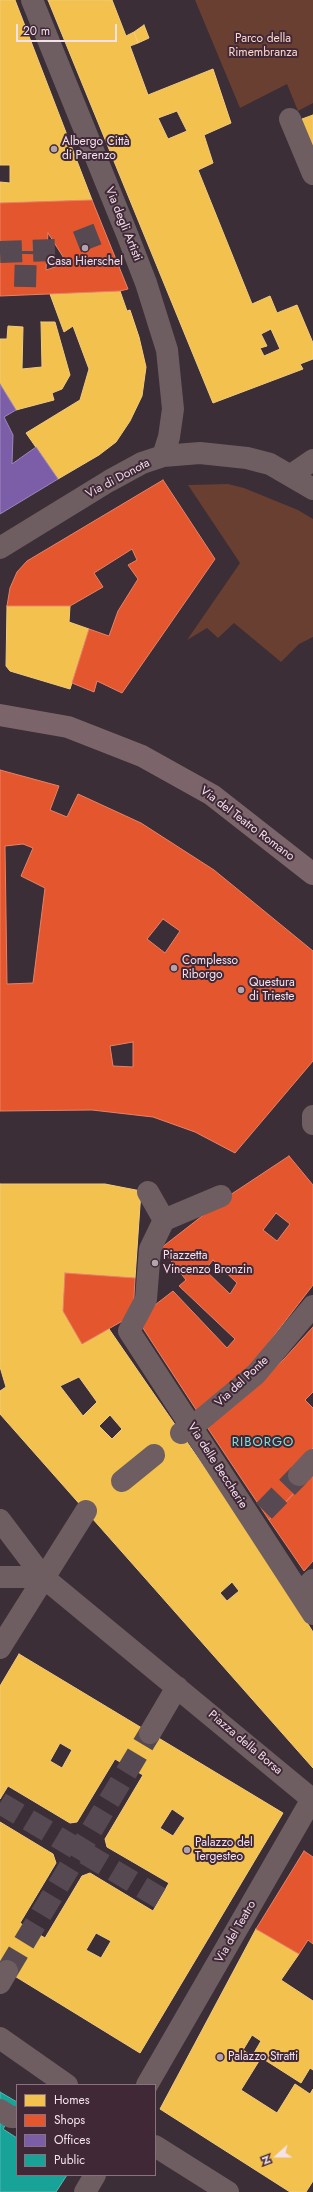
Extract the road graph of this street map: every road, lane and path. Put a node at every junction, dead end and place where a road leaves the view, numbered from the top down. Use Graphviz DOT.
graph roads {
  1 [pos="32,0"];
  2 [pos="290,119"];
  3 [pos="313,174"];
  4 [pos="163,456"];
  5 [pos="313,460"];
  6 [pos="291,476"];
  7 [pos="313,489"];
  8 [pos="0,548"];
  9 [pos="0,715"];
  10 [pos="313,874"];
  11 [pos="148,1192"];
  12 [pos="221,1196"];
  13 [pos="164,1220"];
  14 [pos="313,1306"];
  15 [pos="186,1429"];
  16 [pos="154,1455"];
  17 [pos="122,1481"];
  18 [pos="86,1511"];
  19 [pos="0,1520"];
  20 [pos="0,1577"];
  21 [pos="43,1577"];
  22 [pos="306,1587"];
  23 [pos="313,1614"];
  24 [pos="0,1648"];
  25 [pos="177,1687"];
  26 [pos="150,1733"];
  27 [pos="313,1800"];
  28 [pos="0,2038"];
  29 [pos="66,2084"];
  30 [pos="148,2084"];
  31 [pos="156,2147"];
  32 [pos="228,2192"];
  1 -- 4 [label="street, Via degli Artisti"];
  2 -- 3 [label="street"];
  4 -- 6 [label="street, Via di Donota"];
  4 -- 8 [label="street, Via di Donota"];
  5 -- 6 [label="street"];
  6 -- 7 [label="street, Via di Donota"];
  9 -- 10 [label="main road, Via del Teatro Romano"];
  11 -- 13 [label="street"];
  12 -- 13 [label="street"];
  13 -- 15 [label="street, Via delle Beccherie"];
  14 -- 15 [label="street, Via del Ponte"];
  15 -- 22 [label="street, Via delle Beccherie"];
  16 -- 17 [label="street"];
  18 -- 21 [label="street"];
  19 -- 21 [label="street, Piazza della Borsa"];
  20 -- 21 [label="street"];
  21 -- 24 [label="street"];
  21 -- 25 [label="street, Piazza della Borsa"];
  22 -- 23 [label="street, Via delle Beccherie"];
  25 -- 26 [label="street"];
  25 -- 27 [label="street, Piazza della Borsa"];
  27 -- 30 [label="street, Via del Teatro"];
  28 -- 29 [label="street"];
  31 -- 32 [label="street"];
}
